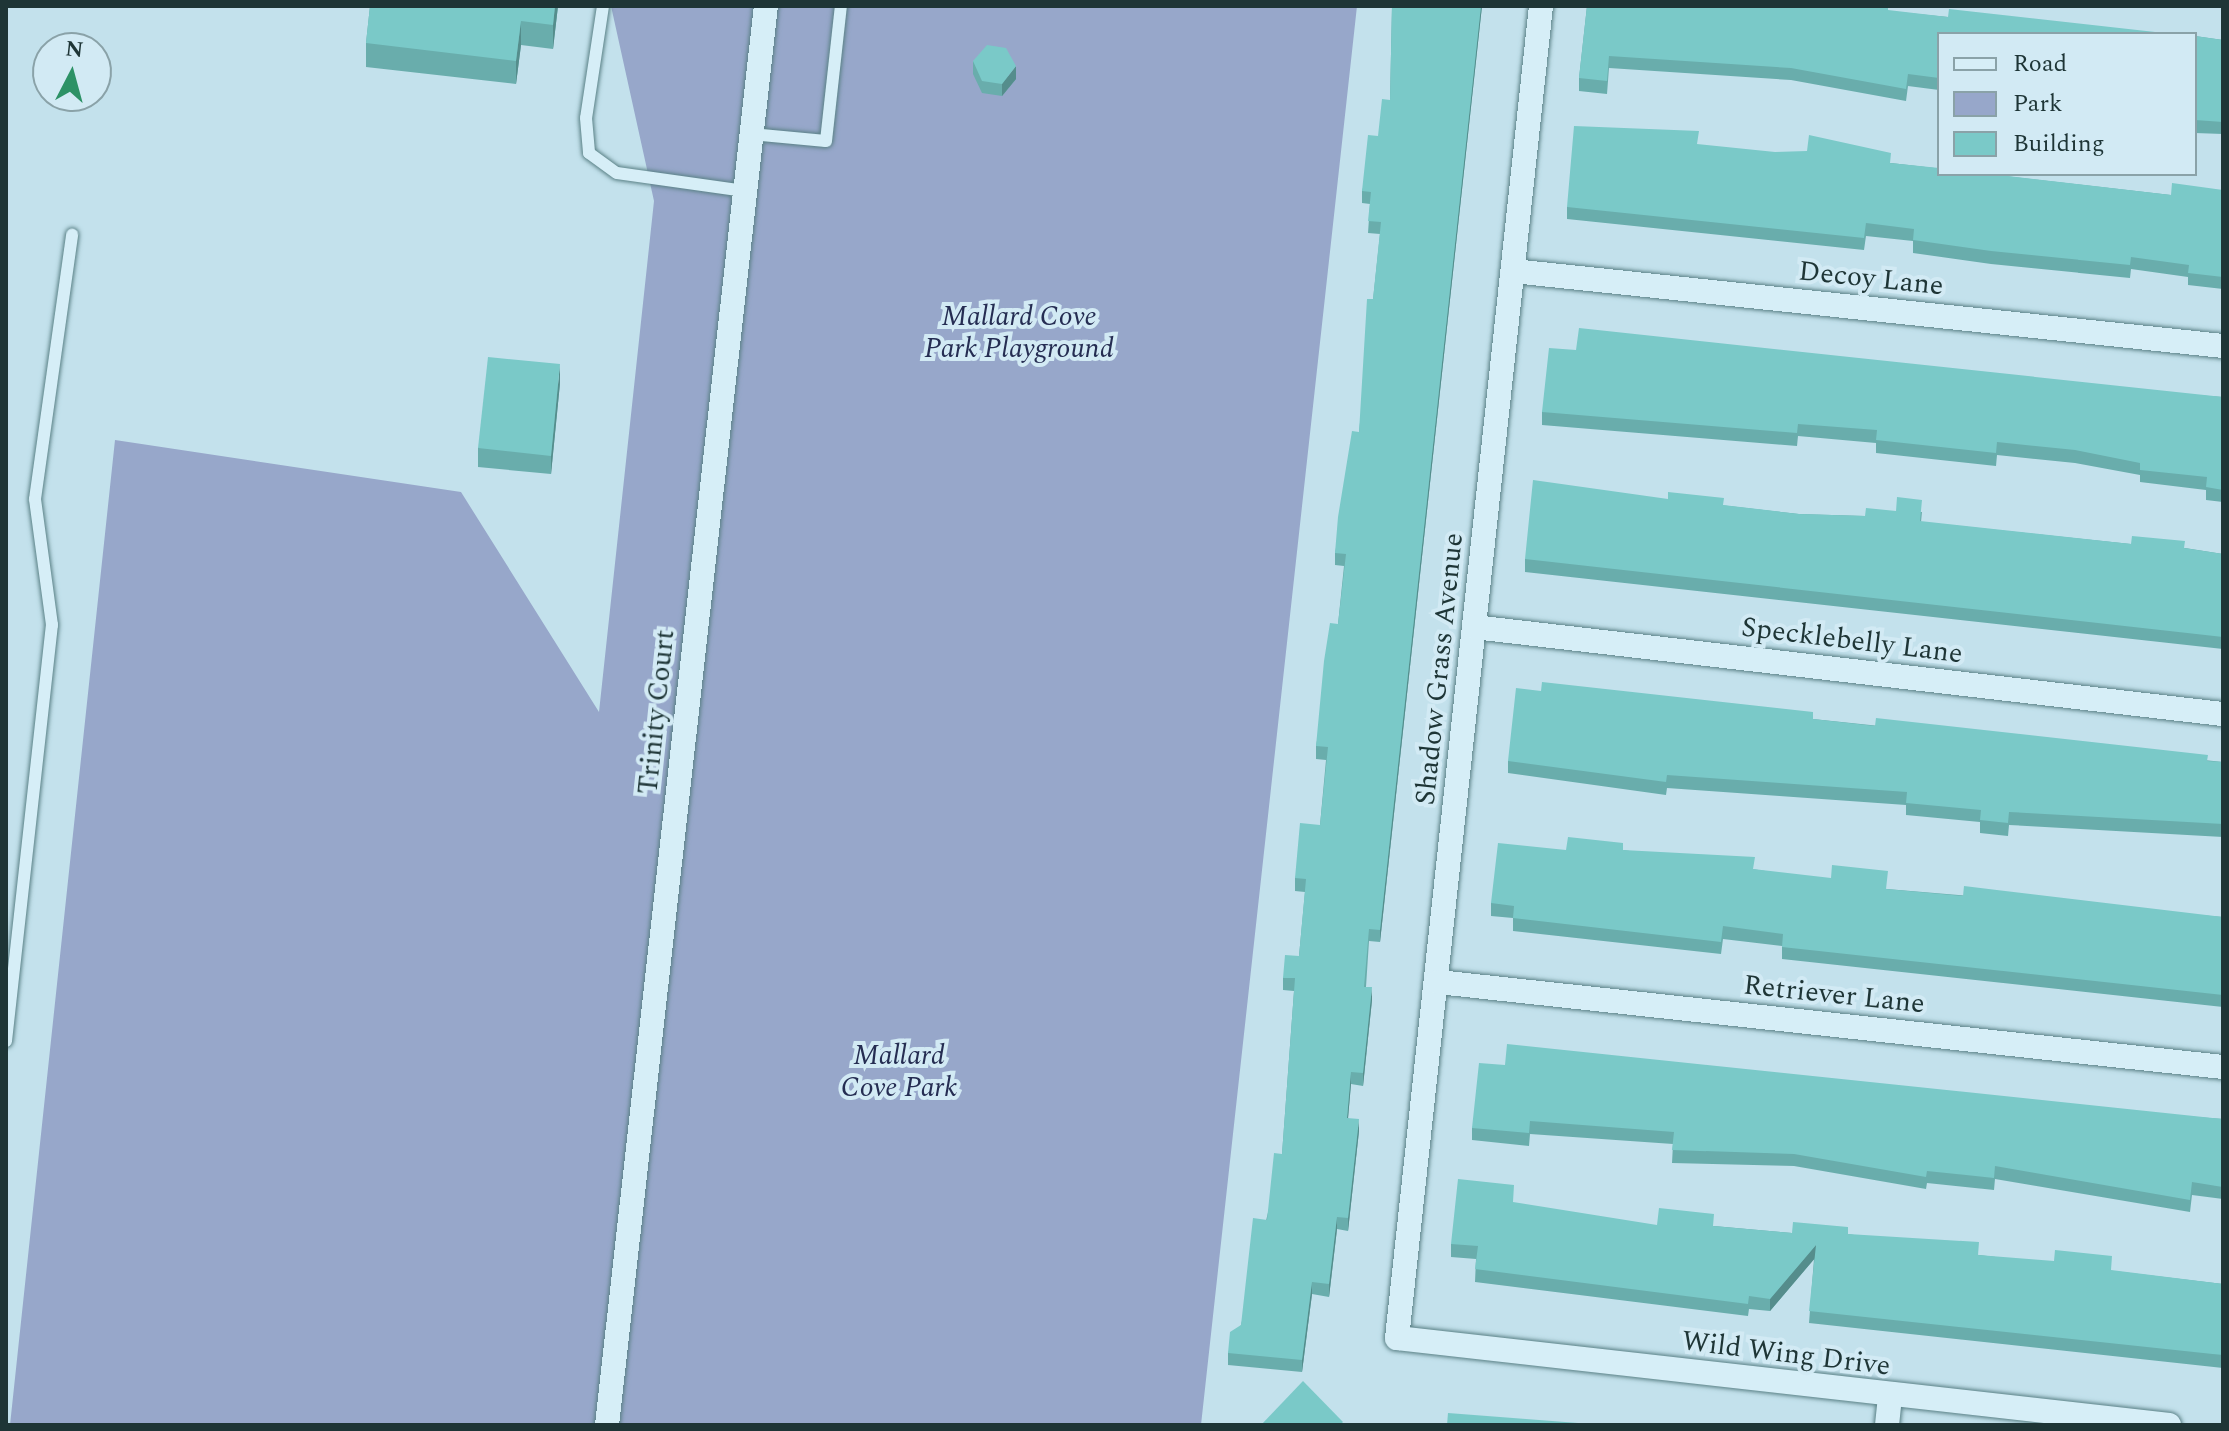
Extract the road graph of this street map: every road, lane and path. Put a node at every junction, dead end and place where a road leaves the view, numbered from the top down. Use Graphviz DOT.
graph roads {
  1 [pos="603,6"];
  2 [pos="766,6"];
  3 [pos="841,6"];
  4 [pos="1541,6"];
  5 [pos="751,134"];
  6 [pos="745,191"];
  7 [pos="72,235"];
  8 [pos="1513,271"];
  9 [pos="2223,346"];
  10 [pos="1474,627"];
  11 [pos="2223,714"];
  12 [pos="1438,982"];
  13 [pos="6,1041"];
  14 [pos="2223,1067"];
  15 [pos="1397,1338"];
  16 [pos="1890,1396"];
  17 [pos="607,1425"];
  18 [pos="1887,1425"];
  19 [pos="2169,1425"];
  1 -- 6 [label="lane"];
  2 -- 5 [label="street, Trinity Court"];
  3 -- 5 [label="lane"];
  4 -- 8 [label="street, Shadow Grass Avenue"];
  5 -- 6 [label="street, Trinity Court"];
  6 -- 17 [label="street, Trinity Court"];
  7 -- 13 [label="lane"];
  8 -- 9 [label="street, Decoy Lane"];
  8 -- 10 [label="street, Shadow Grass Avenue"];
  10 -- 11 [label="street, Specklebelly Lane"];
  10 -- 12 [label="street, Shadow Grass Avenue"];
  12 -- 14 [label="street, Retriever Lane"];
  12 -- 15 [label="street, Shadow Grass Avenue"];
  15 -- 16 [label="street, Wild Wing Drive"];
  16 -- 18 [label="street"];
  16 -- 19 [label="street, Wild Wing Drive"];
}
